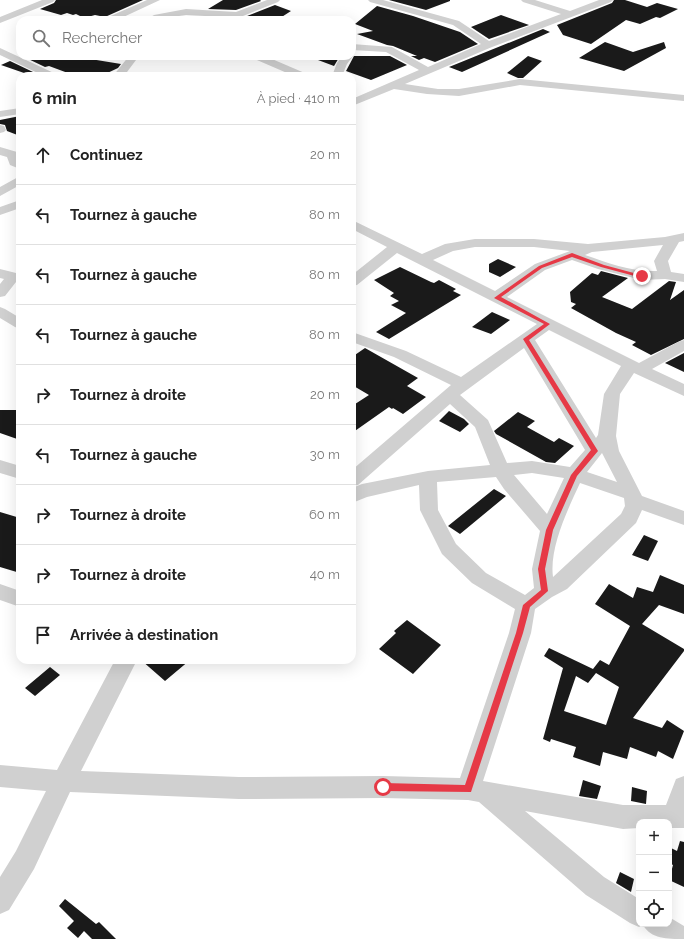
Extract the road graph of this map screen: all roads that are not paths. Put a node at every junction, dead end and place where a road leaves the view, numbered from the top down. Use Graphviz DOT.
graph roads {
  1 [pos="50,0"];
  2 [pos="275,0"];
  3 [pos="373,0"];
  4 [pos="526,0"];
  5 [pos="608,0"];
  6 [pos="148,1"];
  7 [pos="416,2"];
  8 [pos="403,8"];
  9 [pos="570,14"];
  10 [pos="235,15"];
  11 [pos="117,16"];
  12 [pos="151,16"];
  13 [pos="165,16"];
  14 [pos="0,20"];
  15 [pos="488,45"];
  16 [pos="16,49"];
  17 [pos="356,50"];
  18 [pos="1,54"];
  19 [pos="131,60"];
  20 [pos="265,60"];
  21 [pos="345,60"];
  22 [pos="428,71"];
  23 [pos="43,72"];
  24 [pos="121,72"];
  25 [pos="294,72"];
  26 [pos="339,72"];
  27 [pos="395,86"];
  28 [pos="684,98"];
  29 [pos="356,99"];
  30 [pos="16,112"];
  31 [pos="0,114"];
  32 [pos="0,151"];
  33 [pos="16,163"];
  34 [pos="16,182"];
  35 [pos="0,192"];
  36 [pos="16,203"];
  37 [pos="0,211"];
  38 [pos="356,226"];
  39 [pos="397,246"];
  40 [pos="590,248"];
  41 [pos="572,255"];
  42 [pos="422,259"];
  43 [pos="665,275"];
  44 [pos="11,276"];
  45 [pos="684,278"];
  46 [pos="356,279"];
  47 [pos="0,293"];
  48 [pos="497,298"];
  49 [pos="0,312"];
  50 [pos="16,322"];
  51 [pos="548,324"];
  52 [pos="356,338"];
  53 [pos="526,339"];
  54 [pos="684,345"];
  55 [pos="636,367"];
  56 [pos="456,390"];
  57 [pos="684,391"];
  58 [pos="601,443"];
  59 [pos="0,466"];
  60 [pos="501,470"];
  61 [pos="16,472"];
  62 [pos="574,475"];
  63 [pos="356,477"];
  64 [pos="428,477"];
  65 [pos="356,494"];
  66 [pos="633,497"];
  67 [pos="684,518"];
  68 [pos="550,530"];
  69 [pos="545,591"];
  70 [pos="0,592"];
  71 [pos="16,598"];
  72 [pos="526,605"];
  73 [pos="124,664"];
  74 [pos="0,776"];
  75 [pos="62,781"];
  76 [pos="684,787"];
  77 [pos="476,791"];
  78 [pos="679,816"];
  79 [pos="0,901"];
  80 [pos="636,912"];
  81 [pos="661,927"];
  82 [pos="680,939"];
  1 -- 14 [label="street"];
  2 -- 10 [label="street"];
  3 -- 8 [label="street"];
  4 -- 9 [label="street"];
  5 -- 9 [label="street"];
  6 -- 11 [label="street"];
  6 -- 12 [label="street"];
  7 -- 8 [label="street"];
  8 -- 15 [label="street"];
  9 -- 15 [label="street"];
  10 -- 13 [label="street"];
  15 -- 22 [label="street"];
  16 -- 18 [label="street"];
  17 -- 22 [label="street"];
  18 -- 23 [label="street"];
  19 -- 24 [label="street"];
  20 -- 25 [label="street"];
  21 -- 26 [label="street"];
  22 -- 27 [label="street"];
  27 -- 28 [label="street"];
  27 -- 29 [label="street"];
  30 -- 31 [label="street"];
  32 -- 33 [label="street"];
  34 -- 35 [label="street"];
  36 -- 37 [label="street"];
  38 -- 39 [label="street"];
  39 -- 42 [label="street"];
  39 -- 46 [label="street"];
  40 -- 41 [label="street"];
  40 -- 42 [label="street"];
  40 -- 43 [label="street"];
  41 -- 43 [label="street"];
  41 -- 48 [label="street"];
  42 -- 48 [label="street"];
  43 -- 45 [label="street"];
  44 -- 47 [label="street"];
  48 -- 51 [label="street"];
  49 -- 50 [label="street"];
  51 -- 53 [label="street"];
  51 -- 55 [label="street"];
  52 -- 56 [label="street"];
  53 -- 56 [label="street"];
  53 -- 58 [label="street"];
  54 -- 55 [label="street"];
  55 -- 57 [label="street"];
  55 -- 58 [label="street"];
  56 -- 60 [label="street"];
  56 -- 63 [label="street"];
  58 -- 62 [label="street"];
  58 -- 66 [label="street"];
  59 -- 61 [label="street"];
  60 -- 62 [label="street"];
  60 -- 64 [label="street"];
  60 -- 68 [label="street"];
  62 -- 66 [label="street"];
  62 -- 68 [label="street"];
  64 -- 65 [label="street"];
  64 -- 72 [label="street"];
  66 -- 67 [label="street"];
  66 -- 69 [label="street"];
  68 -- 69 [label="street"];
  69 -- 72 [label="street"];
  70 -- 71 [label="street"];
  72 -- 77 [label="street"];
  73 -- 75 [label="street"];
  74 -- 75 [label="street"];
  75 -- 77 [label="street"];
  75 -- 79 [label="street"];
  76 -- 78 [label="street"];
  77 -- 78 [label="street"];
  77 -- 80 [label="street"];
  81 -- 82 [label="street"];
}
